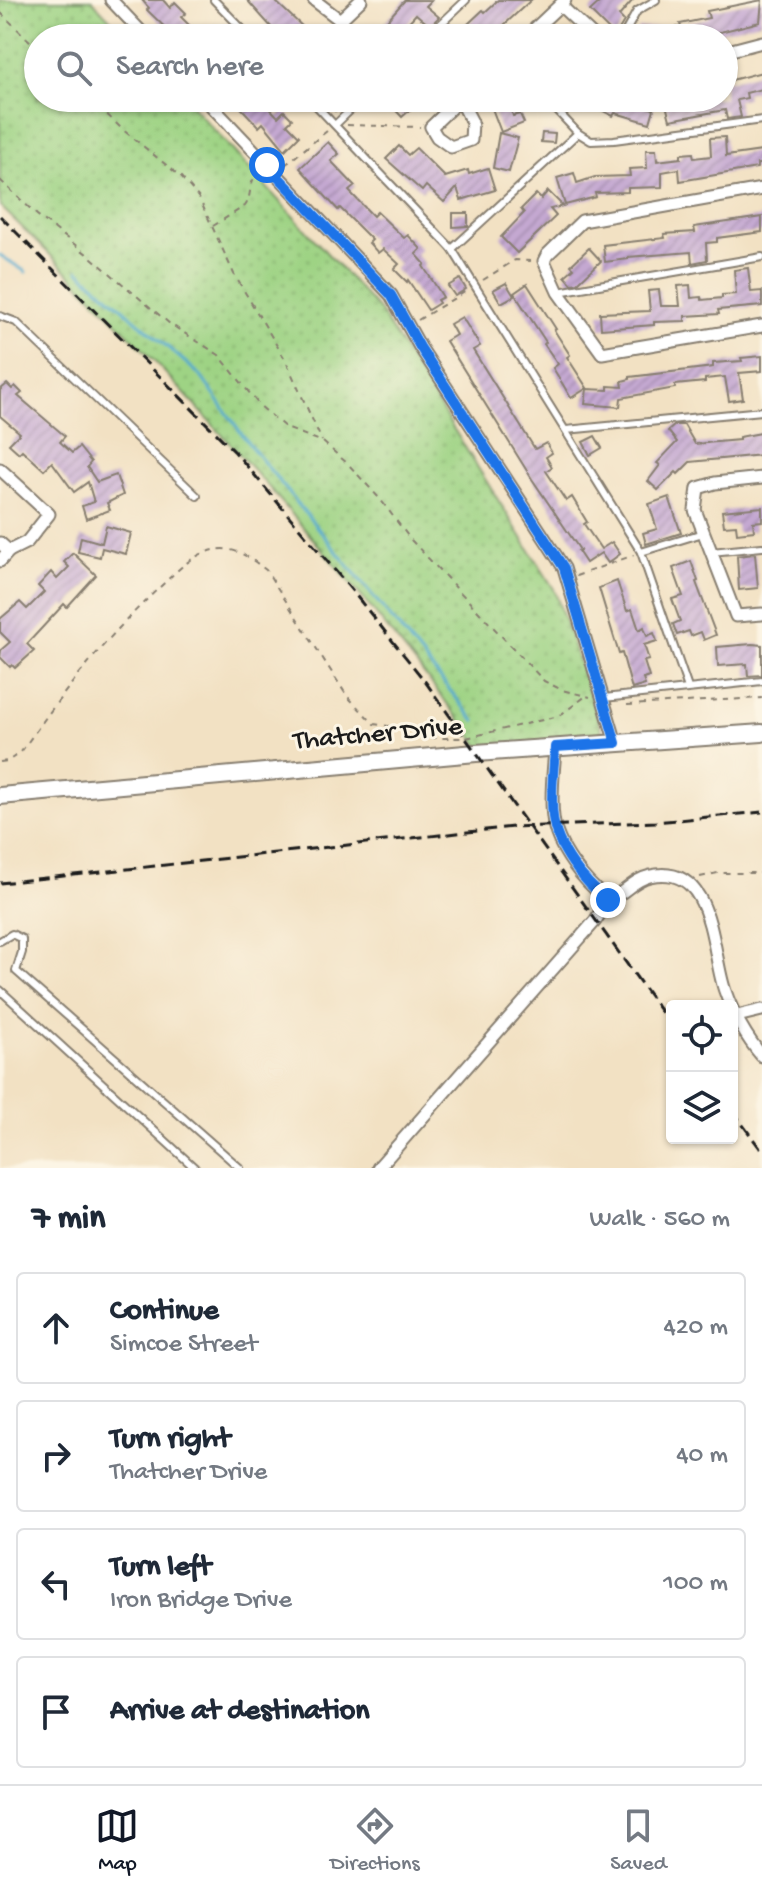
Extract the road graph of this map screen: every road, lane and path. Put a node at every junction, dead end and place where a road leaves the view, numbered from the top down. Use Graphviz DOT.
graph roads {
  1 [pos="111,0"];
  2 [pos="214,0"];
  3 [pos="314,0"];
  4 [pos="361,0"];
  5 [pos="466,0"];
  6 [pos="656,0"];
  7 [pos="562,2"];
  8 [pos="0,12"];
  9 [pos="134,24"];
  10 [pos="237,24"];
  11 [pos="441,24"];
  12 [pos="539,24"];
  13 [pos="582,24"];
  14 [pos="630,24"];
  15 [pos="24,35"];
  16 [pos="762,42"];
  17 [pos="738,48"];
  18 [pos="104,112"];
  19 [pos="217,112"];
  20 [pos="322,112"];
  21 [pos="335,112"];
  22 [pos="348,112"];
  23 [pos="446,112"];
  24 [pos="467,112"];
  25 [pos="558,112"];
  26 [pos="762,120"];
  27 [pos="335,125"];
  28 [pos="431,127"];
  29 [pos="578,133"];
  30 [pos="274,173"];
  31 [pos="256,176"];
  32 [pos="0,180"];
  33 [pos="762,189"];
  34 [pos="212,227"];
  35 [pos="452,249"];
  36 [pos="762,257"];
  37 [pos="558,292"];
  38 [pos="0,316"];
  39 [pos="762,326"];
  40 [pos="762,411"];
  41 [pos="566,430"];
  42 [pos="323,442"];
  43 [pos="0,469"];
  44 [pos="762,478"];
  45 [pos="197,496"];
  46 [pos="704,533"];
  47 [pos="5,547"];
  48 [pos="762,547"];
  49 [pos="641,552"];
  50 [pos="711,552"];
  51 [pos="0,561"];
  52 [pos="568,580"];
  53 [pos="762,614"];
  54 [pos="762,681"];
  55 [pos="688,688"];
  56 [pos="587,695"];
  57 [pos="762,698"];
  58 [pos="605,701"];
  59 [pos="762,733"];
  60 [pos="616,743"];
  61 [pos="555,747"];
  62 [pos="0,762"];
  63 [pos="0,796"];
  64 [pos="762,873"];
  65 [pos="689,886"];
  66 [pos="608,900"];
  67 [pos="0,941"];
  68 [pos="0,990"];
  69 [pos="729,1000"];
  70 [pos="762,1010"];
  71 [pos="738,1016"];
  72 [pos="738,1018"];
  73 [pos="762,1056"];
  74 [pos="195,1168"];
  75 [pos="240,1168"];
  76 [pos="378,1168"];
  1 -- 9 [label="street"];
  2 -- 10 [label="lane"];
  3 -- 4 [label="street"];
  5 -- 11 [label="lane"];
  6 -- 14 [label="lane"];
  7 -- 12 [label="street"];
  7 -- 13 [label="street"];
  8 -- 15 [label="path"];
  16 -- 17 [label="street"];
  18 -- 34 [label="path"];
  19 -- 30 [label="street"];
  20 -- 27 [label="lane"];
  21 -- 27 [label="path"];
  22 -- 27 [label="lane"];
  23 -- 28 [label="street"];
  24 -- 28 [label="street"];
  25 -- 29 [label="lane"];
  26 -- 29 [label="lane"];
  27 -- 28 [label="path"];
  27 -- 30 [label="path"];
  27 -- 35 [label="lane"];
  29 -- 35 [label="lane"];
  30 -- 52 [label="street"];
  31 -- 34 [label="path"];
  32 -- 42 [label="path"];
  33 -- 37 [label="street"];
  34 -- 42 [label="path"];
  35 -- 41 [label="lane"];
  36 -- 37 [label="lane"];
  37 -- 39 [label="street"];
  38 -- 45 [label="lane"];
  40 -- 41 [label="lane"];
  41 -- 49 [label="lane"];
  42 -- 56 [label="path"];
  43 -- 47 [label="street"];
  44 -- 46 [label="street"];
  46 -- 49 [label="lane"];
  46 -- 50 [label="street"];
  47 -- 51 [label="street"];
  48 -- 50 [label="lane"];
  49 -- 52 [label="path"];
  49 -- 55 [label="lane"];
  50 -- 53 [label="street"];
  52 -- 58 [label="street"];
  54 -- 55 [label="lane"];
  55 -- 58 [label="lane"];
  56 -- 58 [label="path"];
  56 -- 62 [label="path"];
  57 -- 58 [label="path"];
  58 -- 60 [label="street"];
  59 -- 60 [label="main road, Thatcher Drive"];
  60 -- 61 [label="main road, Thatcher Drive"];
  61 -- 63 [label="main road, Thatcher Drive"];
  61 -- 66 [label="street"];
  64 -- 65 [label="path"];
  65 -- 66 [label="street"];
  65 -- 69 [label="street"];
  66 -- 76 [label="street"];
  67 -- 75 [label="lane"];
  68 -- 74 [label="lane"];
  70 -- 71 [label="street"];
  72 -- 73 [label="street"];
}
